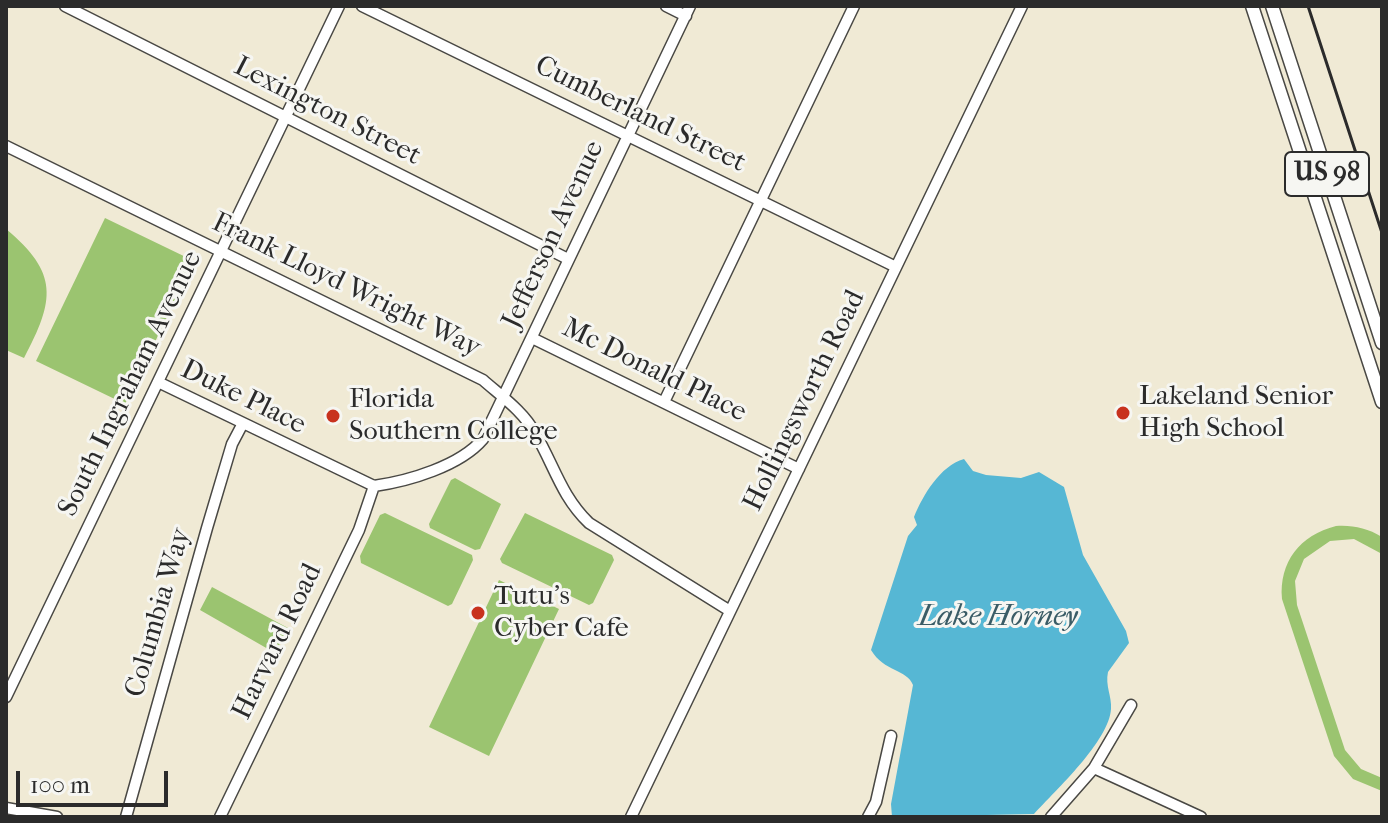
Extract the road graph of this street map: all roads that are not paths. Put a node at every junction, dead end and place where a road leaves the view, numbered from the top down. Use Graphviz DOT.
graph roads {
  1 [pos="65,6"];
  2 [pos="339,6"];
  3 [pos="362,6"];
  4 [pos="666,6"];
  5 [pos="854,6"];
  6 [pos="1022,6"];
  7 [pos="1252,6"];
  8 [pos="1272,6"];
  9 [pos="688,11"];
  10 [pos="286,118"];
  11 [pos="627,136"];
  12 [pos="6,146"];
  13 [pos="760,201"];
  14 [pos="223,253"];
  15 [pos="568,259"];
  16 [pos="896,267"];
  17 [pos="532,338"];
  18 [pos="1382,343"];
  19 [pos="158,382"];
  20 [pos="1380,387"];
  21 [pos="503,398"];
  22 [pos="664,402"];
  23 [pos="1382,402"];
  24 [pos="242,425"];
  25 [pos="799,469"];
  26 [pos="374,486"];
  27 [pos="730,611"];
  28 [pos="6,697"];
  29 [pos="1131,705"];
  30 [pos="891,736"];
  31 [pos="1094,768"];
  32 [pos="6,808"];
  33 [pos="57,817"];
  34 [pos="126,817"];
  35 [pos="220,817"];
  36 [pos="631,817"];
  37 [pos="868,817"];
  38 [pos="1051,817"];
  39 [pos="1201,817"];
  1 -- 10 [label="street, Lexington Street"];
  2 -- 10 [label="street, South Ingraham Avenue"];
  3 -- 11 [label="street, Cumberland Street"];
  4 -- 9 [label="street"];
  5 -- 13 [label="street"];
  6 -- 16 [label="street, Hollingsworth Road"];
  7 -- 20 [label="main road, US 98"];
  8 -- 18 [label="main road, US 98"];
  9 -- 11 [label="street, Jefferson Avenue"];
  10 -- 14 [label="street, South Ingraham Avenue"];
  10 -- 15 [label="street, Lexington Street"];
  11 -- 13 [label="street, Cumberland Street"];
  11 -- 15 [label="street, Jefferson Avenue"];
  12 -- 14 [label="street, Frank Lloyd Wright Way"];
  13 -- 16 [label="street, Cumberland Street"];
  13 -- 22 [label="street"];
  14 -- 19 [label="street, South Ingraham Avenue"];
  14 -- 21 [label="street, Frank Lloyd Wright Way"];
  15 -- 17 [label="street, Jefferson Avenue"];
  16 -- 25 [label="street, Hollingsworth Road"];
  17 -- 21 [label="street, Jefferson Avenue"];
  17 -- 22 [label="street, Mc Donald Place"];
  19 -- 24 [label="street, Duke Place"];
  19 -- 28 [label="street, South Ingraham Avenue"];
  20 -- 23 [label="main road, US 98"];
  21 -- 26 [label="street"];
  21 -- 27 [label="street, Frank Lloyd Wright Way"];
  22 -- 25 [label="street, Mc Donald Place"];
  24 -- 26 [label="street, Duke Place"];
  24 -- 34 [label="street, Columbia Way"];
  25 -- 27 [label="street, Hollingsworth Road"];
  26 -- 35 [label="street, Harvard Road"];
  27 -- 36 [label="street, Hollingsworth Road"];
  29 -- 31 [label="street"];
  30 -- 37 [label="street"];
  31 -- 38 [label="street"];
  31 -- 39 [label="street"];
  32 -- 33 [label="street"];
}
